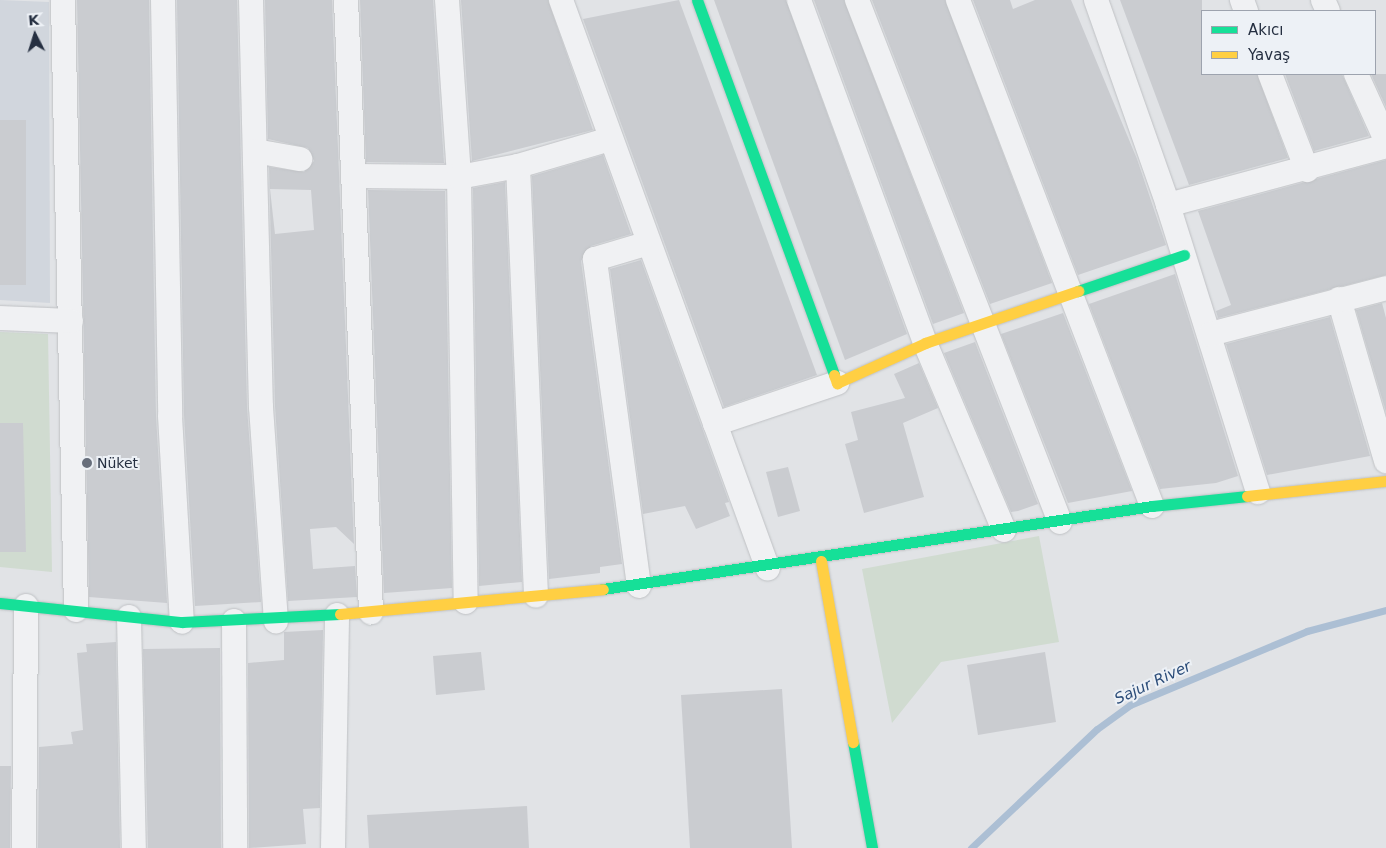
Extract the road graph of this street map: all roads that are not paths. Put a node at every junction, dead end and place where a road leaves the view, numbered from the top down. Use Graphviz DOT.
graph roads {
  1 [pos="63,0"];
  2 [pos="163,0"];
  3 [pos="251,0"];
  4 [pos="346,0"];
  5 [pos="447,0"];
  6 [pos="561,0"];
  7 [pos="698,0"];
  8 [pos="799,0"];
  9 [pos="857,0"];
  10 [pos="958,0"];
  11 [pos="1096,0"];
  12 [pos="1270,75"];
  13 [pos="1356,75"];
  14 [pos="610,139"];
  15 [pos="1386,140"];
  16 [pos="1386,146"];
  17 [pos="255,151"];
  18 [pos="300,159"];
  19 [pos="518,166"];
  20 [pos="1307,170"];
  21 [pos="355,176"];
  22 [pos="458,178"];
  23 [pos="1168,205"];
  24 [pos="649,243"];
  25 [pos="1184,255"];
  26 [pos="1386,288"];
  27 [pos="1068,291"];
  28 [pos="1339,300"];
  29 [pos="0,318"];
  30 [pos="71,320"];
  31 [pos="983,325"];
  32 [pos="1210,334"];
  33 [pos="925,342"];
  34 [pos="837,382"];
  35 [pos="715,424"];
  36 [pos="1386,461"];
  37 [pos="1386,481"];
  38 [pos="1258,492"];
  39 [pos="1152,506"];
  40 [pos="1060,522"];
  41 [pos="1004,530"];
  42 [pos="822,561"];
  43 [pos="768,569"];
  44 [pos="639,586"];
  45 [pos="536,596"];
  46 [pos="466,602"];
  47 [pos="0,603"];
  48 [pos="26,606"];
  49 [pos="76,610"];
  50 [pos="371,612"];
  51 [pos="337,615"];
  52 [pos="129,616"];
  53 [pos="234,621"];
  54 [pos="276,621"];
  55 [pos="182,622"];
  56 [pos="24,848"];
  57 [pos="134,848"];
  58 [pos="235,848"];
  59 [pos="333,848"];
  60 [pos="872,848"];
  1 -- 30 [label="street"];
  2 -- 55 [label="street"];
  3 -- 17 [label="street"];
  4 -- 21 [label="street"];
  5 -- 22 [label="street"];
  6 -- 14 [label="street"];
  7 -- 34 [label="street"];
  8 -- 33 [label="street"];
  9 -- 31 [label="street"];
  10 -- 27 [label="street"];
  11 -- 23 [label="street"];
  12 -- 20 [label="street"];
  13 -- 15 [label="street"];
  14 -- 19 [label="street"];
  14 -- 24 [label="street"];
  16 -- 20 [label="street"];
  17 -- 18 [label="street"];
  17 -- 54 [label="street"];
  19 -- 22 [label="street"];
  19 -- 45 [label="street"];
  20 -- 23 [label="street"];
  21 -- 22 [label="street"];
  21 -- 50 [label="street"];
  22 -- 46 [label="street"];
  23 -- 25 [label="street"];
  24 -- 35 [label="street"];
  24 -- 44 [label="street"];
  25 -- 27 [label="street"];
  25 -- 32 [label="street"];
  26 -- 28 [label="street"];
  27 -- 31 [label="street"];
  27 -- 39 [label="street"];
  28 -- 32 [label="street"];
  28 -- 36 [label="street"];
  29 -- 30 [label="street"];
  30 -- 49 [label="street"];
  31 -- 33 [label="street"];
  31 -- 40 [label="street"];
  32 -- 38 [label="street"];
  33 -- 34 [label="street"];
  33 -- 41 [label="street"];
  34 -- 35 [label="street"];
  35 -- 43 [label="street"];
  37 -- 38 [label="street"];
  38 -- 39 [label="street"];
  39 -- 40 [label="street"];
  40 -- 41 [label="street"];
  41 -- 42 [label="street"];
  42 -- 43 [label="street"];
  42 -- 60 [label="street"];
  43 -- 44 [label="street"];
  44 -- 45 [label="street"];
  45 -- 46 [label="street"];
  46 -- 50 [label="street"];
  47 -- 48 [label="street"];
  48 -- 49 [label="street"];
  48 -- 56 [label="street"];
  49 -- 52 [label="street"];
  50 -- 51 [label="street"];
  51 -- 54 [label="street"];
  51 -- 59 [label="street"];
  52 -- 55 [label="street"];
  52 -- 57 [label="street"];
  53 -- 54 [label="street"];
  53 -- 55 [label="street"];
  53 -- 58 [label="street"];
}
